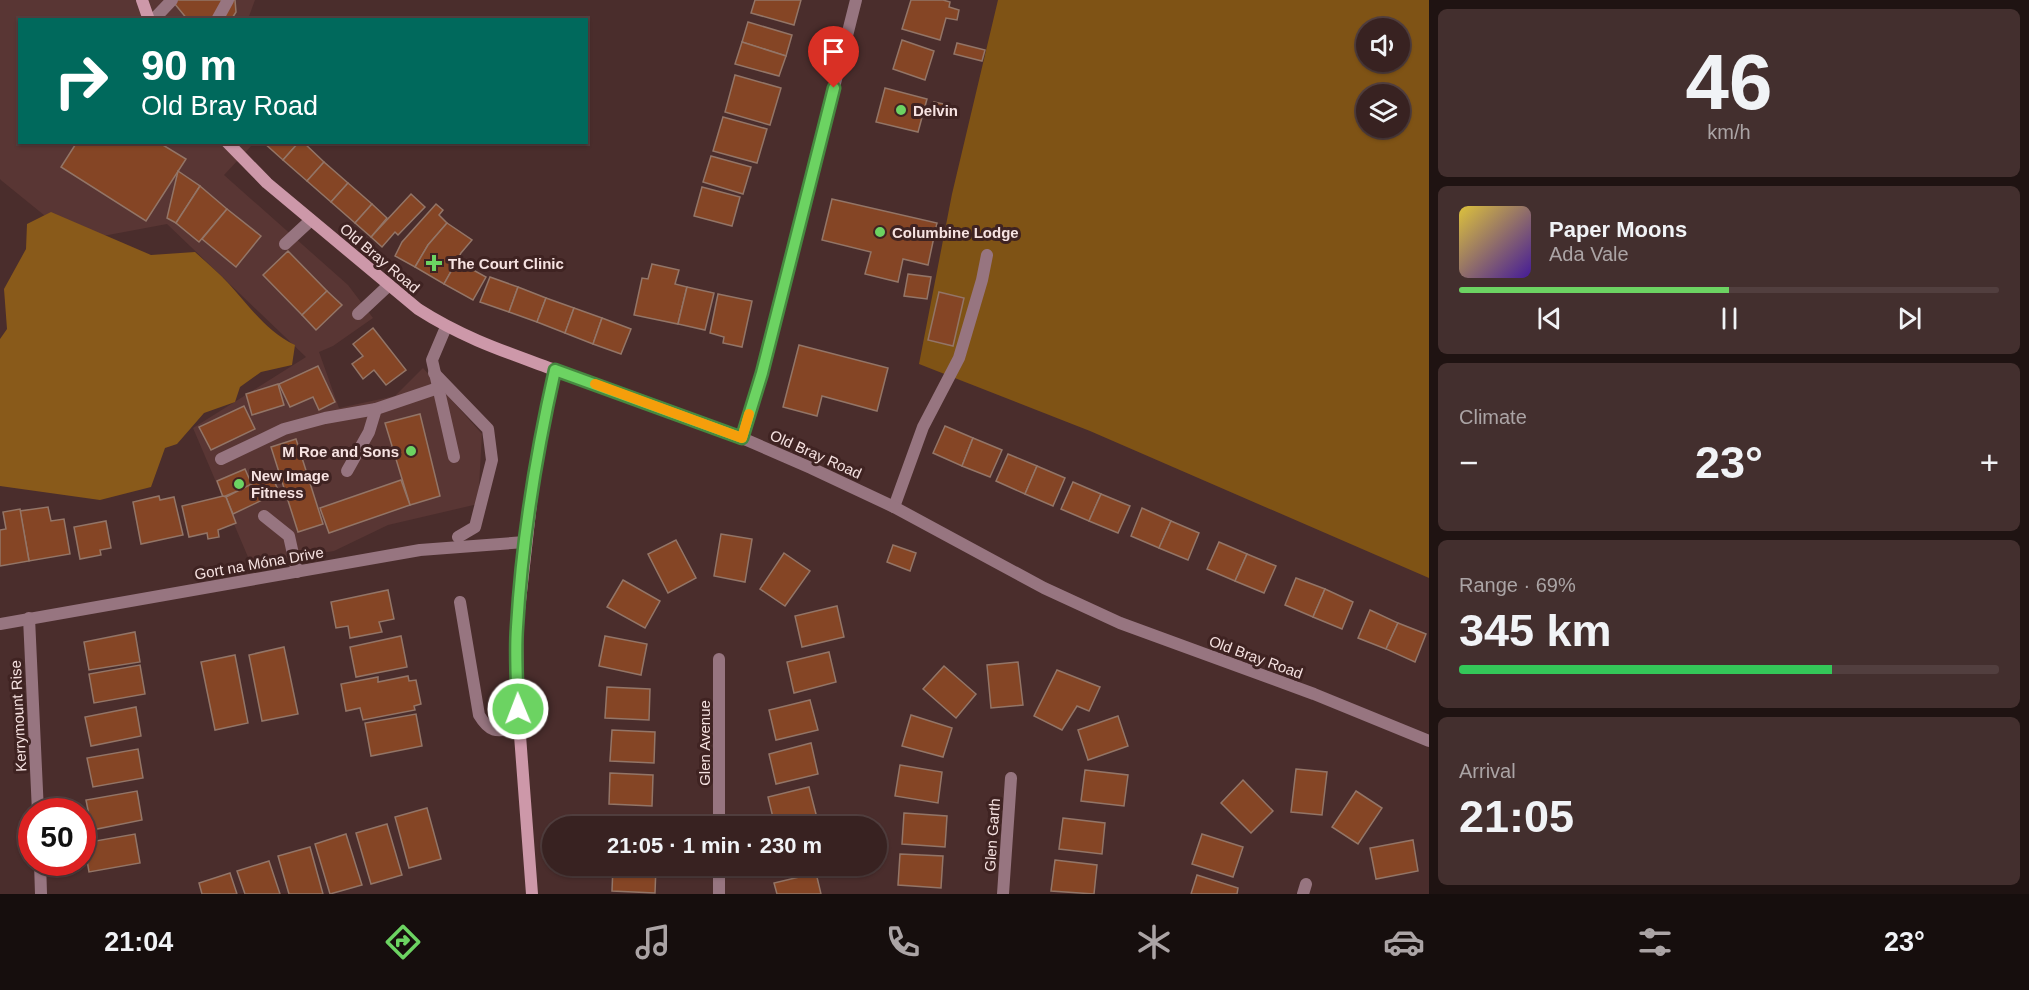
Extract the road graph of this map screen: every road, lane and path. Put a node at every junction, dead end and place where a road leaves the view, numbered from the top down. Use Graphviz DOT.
graph roads {
  1 [pos="142,0"];
  2 [pos="172,0"];
  3 [pos="228,0"];
  4 [pos="856,0"];
  5 [pos="150,18"];
  6 [pos="153,18"];
  7 [pos="217,18"];
  8 [pos="229,144"];
  9 [pos="311,220"];
  10 [pos="285,244"];
  11 [pos="987,255"];
  12 [pos="389,285"];
  13 [pos="358,314"];
  14 [pos="446,327"];
  15 [pos="555,370"];
  16 [pos="434,373"];
  17 [pos="438,388"];
  18 [pos="376,409"];
  19 [pos="742,438"];
  20 [pos="454,457"];
  21 [pos="221,459"];
  22 [pos="347,471"];
  23 [pos="894,507"];
  24 [pos="264,516"];
  25 [pos="458,537"];
  26 [pos="525,542"];
  27 [pos="297,572"];
  28 [pos="460,603"];
  29 [pos="29,618"];
  30 [pos="0,624"];
  31 [pos="719,659"];
  32 [pos="519,728"];
  33 [pos="1429,741"];
  34 [pos="1011,778"];
  35 [pos="37,798"];
  36 [pos="719,816"];
  37 [pos="40,876"];
  38 [pos="719,876"];
  39 [pos="41,894"];
  40 [pos="532,894"];
  41 [pos="719,894"];
  42 [pos="1003,894"];
  1 -- 5 [label="main road"];
  2 -- 6 [label="street"];
  3 -- 7 [label="street"];
  4 -- 19 [label="street"];
  8 -- 9 [label="main road, Old Bray Road"];
  9 -- 10 [label="street"];
  9 -- 12 [label="main road, Old Bray Road"];
  11 -- 23 [label="street"];
  12 -- 13 [label="street"];
  12 -- 14 [label="main road, Old Bray Road"];
  14 -- 15 [label="main road, Old Bray Road"];
  14 -- 16 [label="street"];
  15 -- 19 [label="street, Old Bray Road"];
  15 -- 26 [label="main road"];
  16 -- 17 [label="street"];
  16 -- 25 [label="street"];
  17 -- 18 [label="street"];
  17 -- 20 [label="street"];
  18 -- 21 [label="street"];
  18 -- 22 [label="street"];
  19 -- 23 [label="street, Old Bray Road"];
  23 -- 33 [label="street, Old Bray Road"];
  24 -- 27 [label="street"];
  26 -- 27 [label="street, Gort na Móna Drive"];
  26 -- 32 [label="main road"];
  27 -- 29 [label="street, Gort na Móna Drive"];
  28 -- 32 [label="street"];
  29 -- 30 [label="street, Gort na Móna Drive"];
  29 -- 35 [label="street, Kerrymount Rise"];
  31 -- 36 [label="street, Glen Avenue"];
  32 -- 40 [label="main road"];
  34 -- 42 [label="street, Glen Garth"];
  37 -- 39 [label="street"];
  38 -- 41 [label="street"];
}
